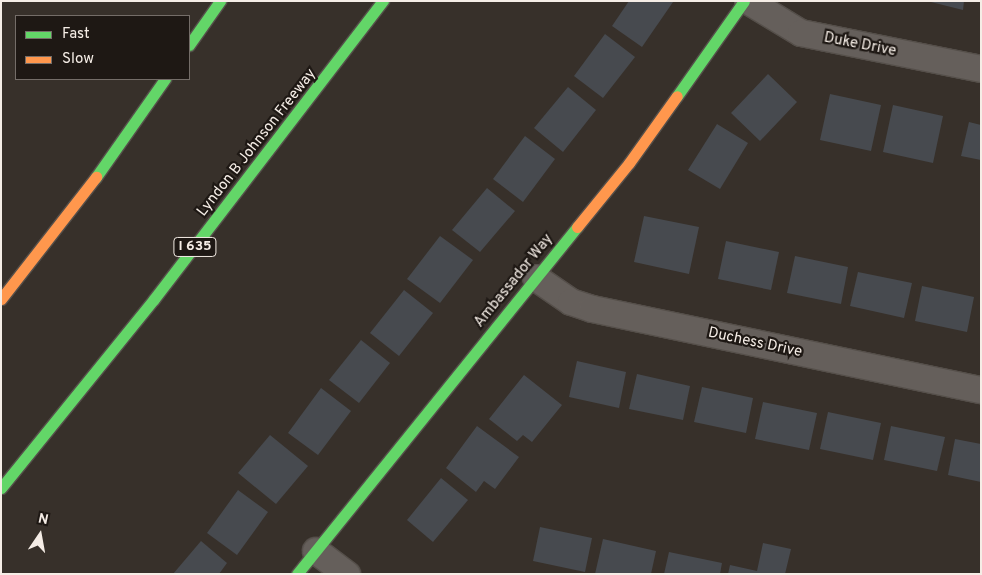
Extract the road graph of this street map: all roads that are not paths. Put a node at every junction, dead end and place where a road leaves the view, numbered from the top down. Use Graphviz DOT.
graph roads {
  1 [pos="207,1"];
  2 [pos="220,1"];
  3 [pos="383,1"];
  4 [pos="746,1"];
  5 [pos="190,30"];
  6 [pos="190,44"];
  7 [pos="981,69"];
  8 [pos="159,80"];
  9 [pos="164,80"];
  10 [pos="138,115"];
  11 [pos="536,278"];
  12 [pos="1,299"];
  13 [pos="981,390"];
  14 [pos="1,488"];
  15 [pos="316,551"];
  16 [pos="297,574"];
  17 [pos="347,574"];
  1 -- 5 [label="main road"];
  2 -- 6 [label="main road"];
  3 -- 14 [label="main road, Lyndon B Johnson Freeway / I 635"];
  4 -- 7 [label="street, Duke Drive"];
  4 -- 11 [label="main road, Ambassador Way"];
  8 -- 10 [label="main road"];
  9 -- 10 [label="main road"];
  10 -- 12 [label="main road"];
  11 -- 13 [label="street, Duchess Drive"];
  11 -- 15 [label="main road, Ambassador Way"];
  15 -- 16 [label="main road, Ambassador Way"];
  15 -- 17 [label="street"];
}
